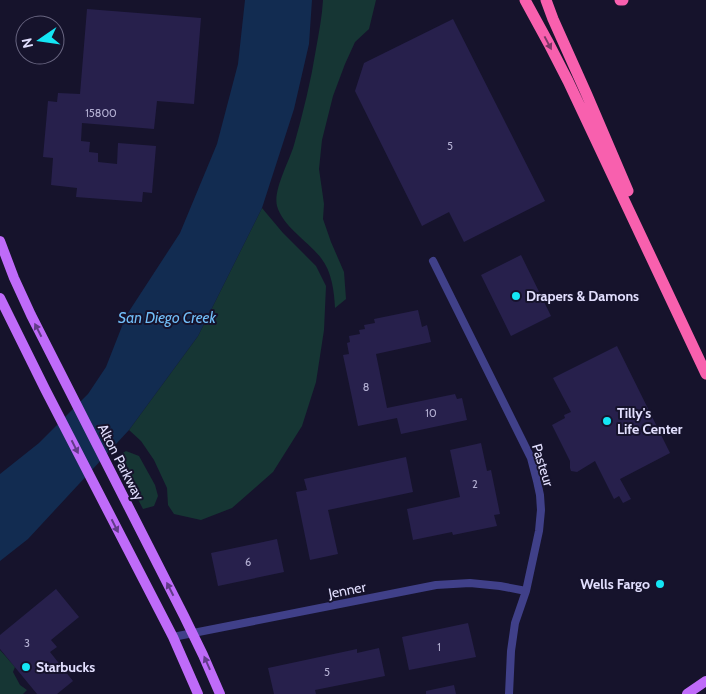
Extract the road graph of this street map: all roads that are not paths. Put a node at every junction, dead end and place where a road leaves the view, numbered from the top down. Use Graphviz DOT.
graph roads {
  1 [pos="525,0"];
  2 [pos="546,0"];
  3 [pos="0,242"];
  4 [pos="433,261"];
  5 [pos="0,298"];
  6 [pos="706,373"];
  7 [pos="526,591"];
  8 [pos="192,633"];
  9 [pos="173,637"];
  10 [pos="704,682"];
  11 [pos="198,694"];
  12 [pos="220,694"];
  13 [pos="509,694"];
  14 [pos="687,694"];
  1 -- 6 [label="highway, one-way"];
  2 -- 6 [label="highway"];
  8 -- 3 [label="main road, Alton Parkway, one-way"];
  4 -- 7 [label="street, Pasteur"];
  5 -- 9 [label="main road, one-way"];
  7 -- 8 [label="street, Jenner"];
  7 -- 13 [label="street, Pasteur"];
  8 -- 9 [label="street, Jenner"];
  12 -- 8 [label="main road, Alton Parkway, one-way"];
  9 -- 11 [label="main road"];
  10 -- 14 [label="main road"];
}
